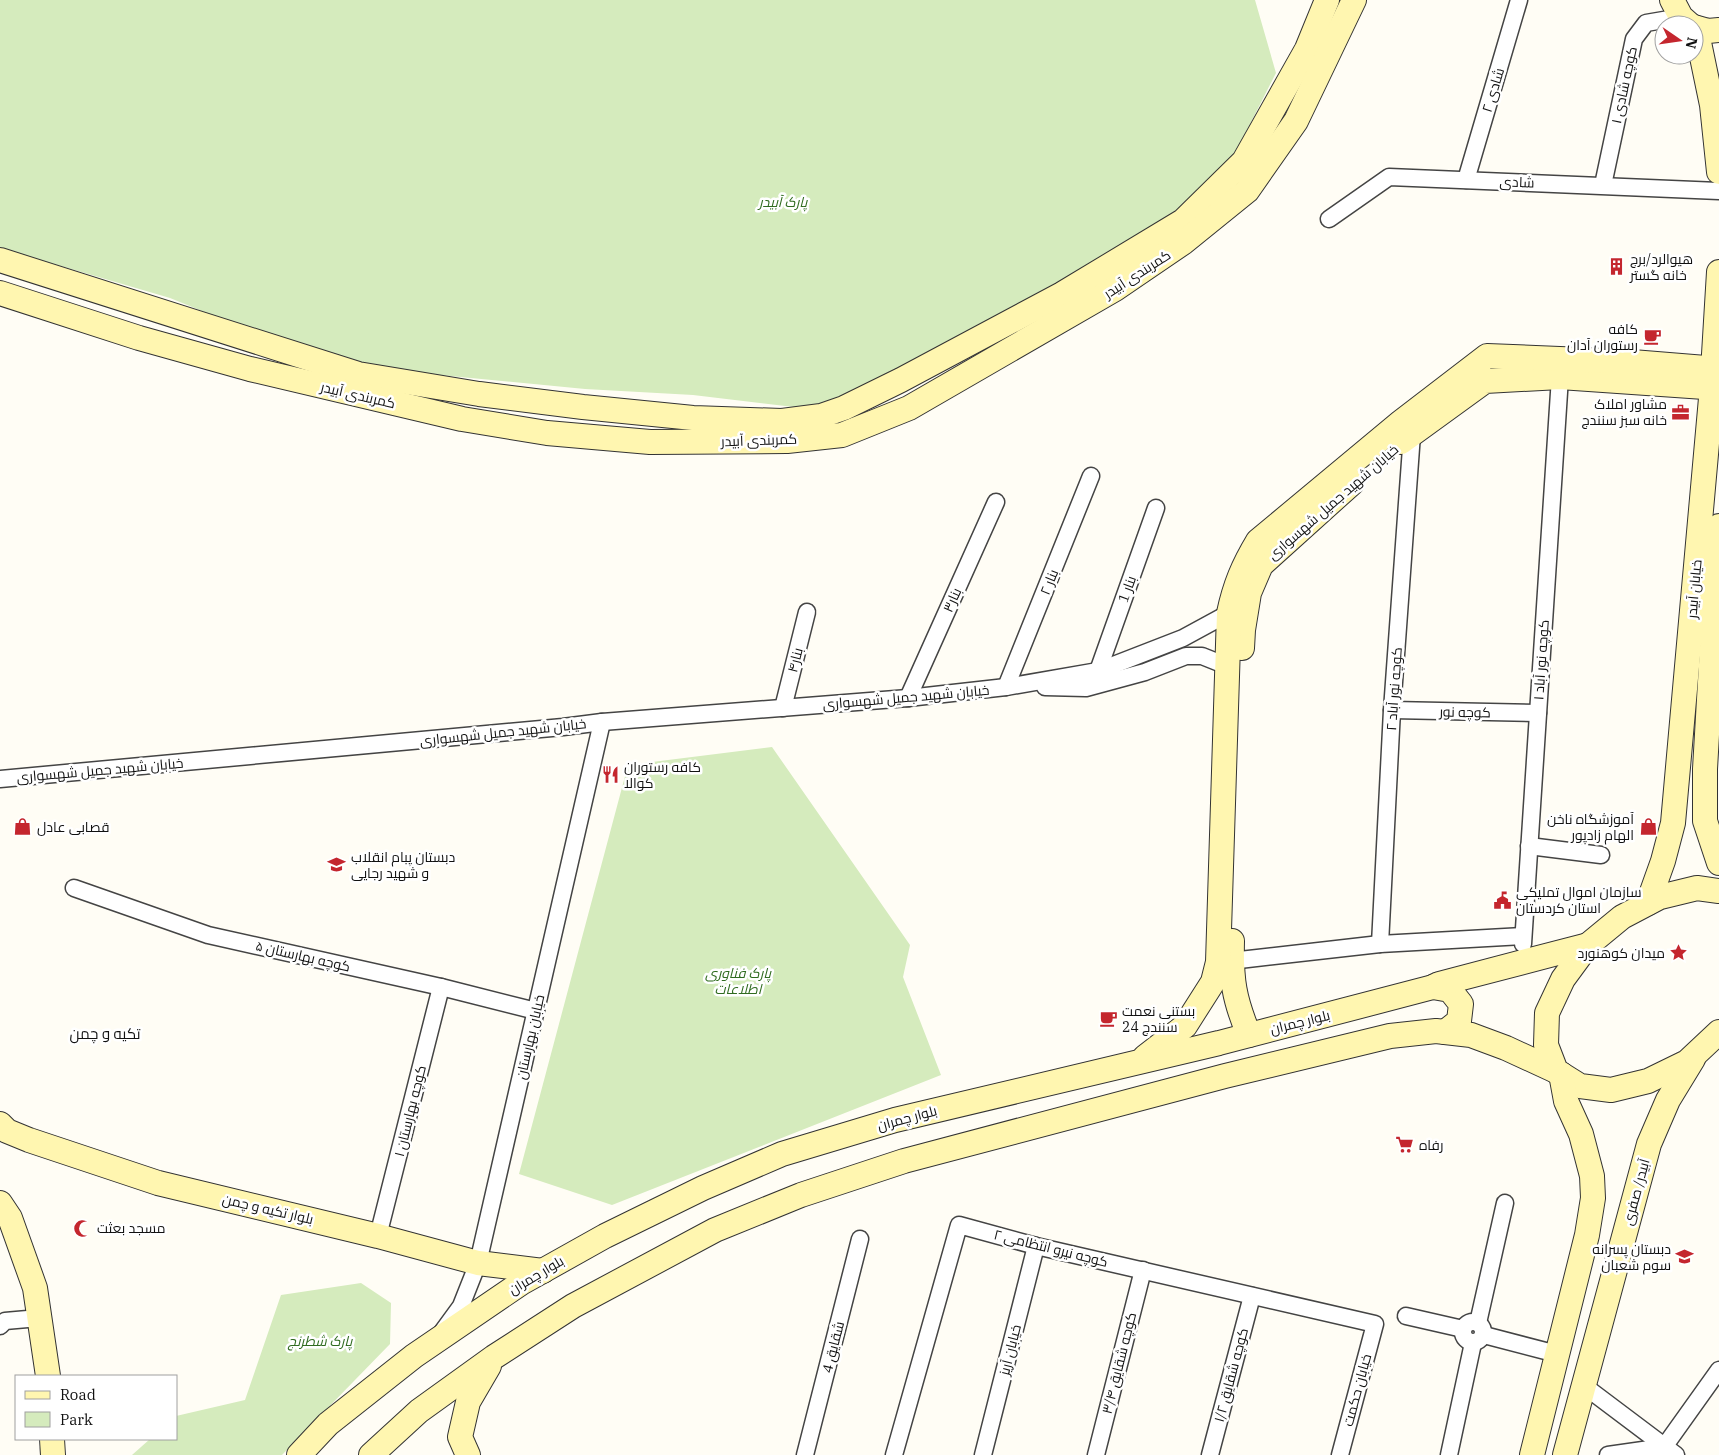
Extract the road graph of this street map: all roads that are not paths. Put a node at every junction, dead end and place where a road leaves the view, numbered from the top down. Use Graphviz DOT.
graph roads {
  1 [pos="1327,0"];
  2 [pos="1354,0"];
  3 [pos="1519,0"];
  4 [pos="1654,23"];
  5 [pos="1702,65"];
  6 [pos="1719,172"];
  7 [pos="1466,180"];
  8 [pos="1603,185"];
  9 [pos="1719,191"];
  10 [pos="1329,219"];
  11 [pos="0,260"];
  12 [pos="1719,272"];
  13 [pos="0,293"];
  14 [pos="1560,377"];
  15 [pos="1716,378"];
  16 [pos="1412,434"];
  17 [pos="1092,476"];
  18 [pos="996,502"];
  19 [pos="1156,508"];
  20 [pos="1719,526"];
  21 [pos="807,612"];
  22 [pos="1228,613"];
  23 [pos="1227,666"];
  24 [pos="1098,671"];
  25 [pos="1006,687"];
  26 [pos="908,698"];
  27 [pos="783,708"];
  28 [pos="1392,710"];
  29 [pos="1538,713"];
  30 [pos="602,722"];
  31 [pos="0,779"];
  32 [pos="1529,846"];
  33 [pos="1601,855"];
  34 [pos="1719,863"];
  35 [pos="74,888"];
  36 [pos="1719,891"];
  37 [pos="1648,903"];
  38 [pos="1380,944"];
  39 [pos="1588,945"];
  40 [pos="1225,961"];
  41 [pos="441,987"];
  42 [pos="1433,988"];
  43 [pos="536,1011"];
  44 [pos="1445,1032"];
  45 [pos="1719,1032"];
  46 [pos="1249,1035"];
  47 [pos="1697,1053"];
  48 [pos="1138,1062"];
  49 [pos="1558,1073"];
  50 [pos="2,1128"];
  51 [pos="0,1203"];
  52 [pos="1504,1203"];
  53 [pos="378,1236"];
  54 [pos="860,1239"];
  55 [pos="1036,1246"];
  56 [pos="478,1263"];
  57 [pos="1143,1270"];
  58 [pos="543,1271"];
  59 [pos="1252,1296"];
  60 [pos="1406,1316"];
  61 [pos="39,1318"];
  62 [pos="1375,1324"];
  63 [pos="0,1326"];
  64 [pos="1475,1332"];
  65 [pos="434,1343"];
  66 [pos="1557,1354"];
  67 [pos="494,1357"];
  68 [pos="1719,1370"];
  69 [pos="48,1375"];
  70 [pos="1583,1385"];
  71 [pos="52,1440"];
  72 [pos="1670,1451"];
  73 [pos="53,1455"];
  74 [pos="300,1455"];
  75 [pos="371,1455"];
  76 [pos="468,1455"];
  77 [pos="805,1455"];
  78 [pos="894,1455"];
  79 [pos="983,1455"];
  80 [pos="1096,1455"];
  81 [pos="1210,1455"];
  82 [pos="1340,1455"];
  83 [pos="1449,1455"];
  84 [pos="1532,1455"];
  85 [pos="1564,1455"];
  86 [pos="1608,1455"];
  1 -- 11 [label="main road, کمربندی آبیدر"];
  2 -- 13 [label="main road, کمربندی آبیدر"];
  3 -- 7 [label="street, شادی ۲"];
  4 -- 8 [label="street, کوچه شادی ۱"];
  5 -- 6 [label="main road"];
  7 -- 8 [label="street, شادی"];
  7 -- 10 [label="street, شادی"];
  8 -- 9 [label="street, شادی"];
  12 -- 15 [label="main road, خیابان آبیدر"];
  14 -- 15 [label="main road, خیابان شهید جمیل شهسواری"];
  14 -- 16 [label="main road, خیابان شهید جمیل شهسواری"];
  14 -- 29 [label="street, کوچه نور آباد ۱"];
  15 -- 22 [label="main road, خیابان شهید جمیل شهسواری"];
  15 -- 37 [label="main road, خیابان آبیدر"];
  16 -- 28 [label="street, کوچه نور آباد ۲"];
  16 -- 40 [label="main road, خیابان شهید جمیل شهسواری"];
  17 -- 25 [label="street, بنار ۲"];
  18 -- 26 [label="street, بنار۳"];
  19 -- 24 [label="street, بنار 1"];
  20 -- 34 [label="main road, خیابان آبیدر"];
  21 -- 27 [label="street, بنار۴"];
  22 -- 23 [label="main road, خیابان شهید جمیل شهسواری"];
  22 -- 24 [label="street, خیابان شهید جمیل شهسواری"];
  23 -- 25 [label="street, خیابان شهید جمیل شهسواری"];
  23 -- 40 [label="main road, خیابان شهید جمیل شهسواری"];
  24 -- 25 [label="street, خیابان شهید جمیل شهسواری"];
  25 -- 26 [label="street, خیابان شهید جمیل شهسواری"];
  26 -- 27 [label="street, خیابان شهید جمیل شهسواری"];
  27 -- 30 [label="street, خیابان شهید جمیل شهسواری"];
  28 -- 29 [label="street, کوچه نور"];
  28 -- 38 [label="street, کوچه نور آباد ۲"];
  29 -- 32 [label="street, کوچه نور آباد ۱"];
  30 -- 31 [label="street, خیابان شهید جمیل شهسواری"];
  30 -- 43 [label="street, خیابان بهارستان"];
  32 -- 33 [label="street"];
  32 -- 38 [label="street, کوچه نور آباد ۱"];
  35 -- 41 [label="street, کوچه بهارستان ۵"];
  36 -- 37 [label="main road"];
  37 -- 39 [label="main road"];
  38 -- 40 [label="street"];
  39 -- 42 [label="main road, بلوار چمران"];
  39 -- 49 [label="main road"];
  40 -- 46 [label="main road, خیابان شهید جمیل شهسواری"];
  40 -- 48 [label="main road, خیابان شهید جمیل شهسواری"];
  41 -- 43 [label="street, کوچه بهارستان ۵"];
  41 -- 53 [label="street, کوچه بهارستان ۱"];
  42 -- 44 [label="main road"];
  42 -- 46 [label="main road, بلوار چمران"];
  43 -- 56 [label="street, خیابان بهارستان"];
  44 -- 49 [label="main road"];
  44 -- 67 [label="main road"];
  45 -- 47 [label="main road"];
  46 -- 48 [label="main road, بلوار چمران"];
  47 -- 49 [label="main road"];
  47 -- 70 [label="main road, آبیدر/ صفری"];
  48 -- 58 [label="main road, بلوار چمران"];
  49 -- 66 [label="main road"];
  50 -- 53 [label="main road, بلوار تکیه و چمن"];
  51 -- 61 [label="main road"];
  52 -- 64 [label="street"];
  53 -- 56 [label="main road, بلوار تکیه و چمن"];
  54 -- 77 [label="street, شقایق 4"];
  55 -- 57 [label="street, کوچه نیرو انتظامی ۲"];
  55 -- 78 [label="street, کوچه نیرو انتظامی ۲"];
  55 -- 79 [label="street, خیابان آریز"];
  56 -- 58 [label="main road, بلوار تکیه و چمن"];
  56 -- 65 [label="street, خیابان بهارستان"];
  57 -- 59 [label="street, کوچه نیرو انتظامی ۲"];
  57 -- 80 [label="street, کوچه شقایق ۳/۴"];
  58 -- 65 [label="main road, بلوار چمران"];
  59 -- 62 [label="street, کوچه نیرو انتظامی ۲"];
  59 -- 81 [label="street, کوچه شقایق ۱/۲"];
  60 -- 64 [label="street"];
  61 -- 63 [label="street"];
  61 -- 69 [label="main road"];
  62 -- 82 [label="street, خیابان حکمت"];
  64 -- 66 [label="street"];
  64 -- 83 [label="street"];
  65 -- 74 [label="main road, بلوار چمران"];
  66 -- 84 [label="main road"];
  67 -- 75 [label="main road"];
  67 -- 76 [label="main road"];
  68 -- 72 [label="street"];
  70 -- 72 [label="street"];
  70 -- 85 [label="main road, آبیدر/ صفری"];
  71 -- 73 [label="main road"];
  72 -- 86 [label="street"];
}
